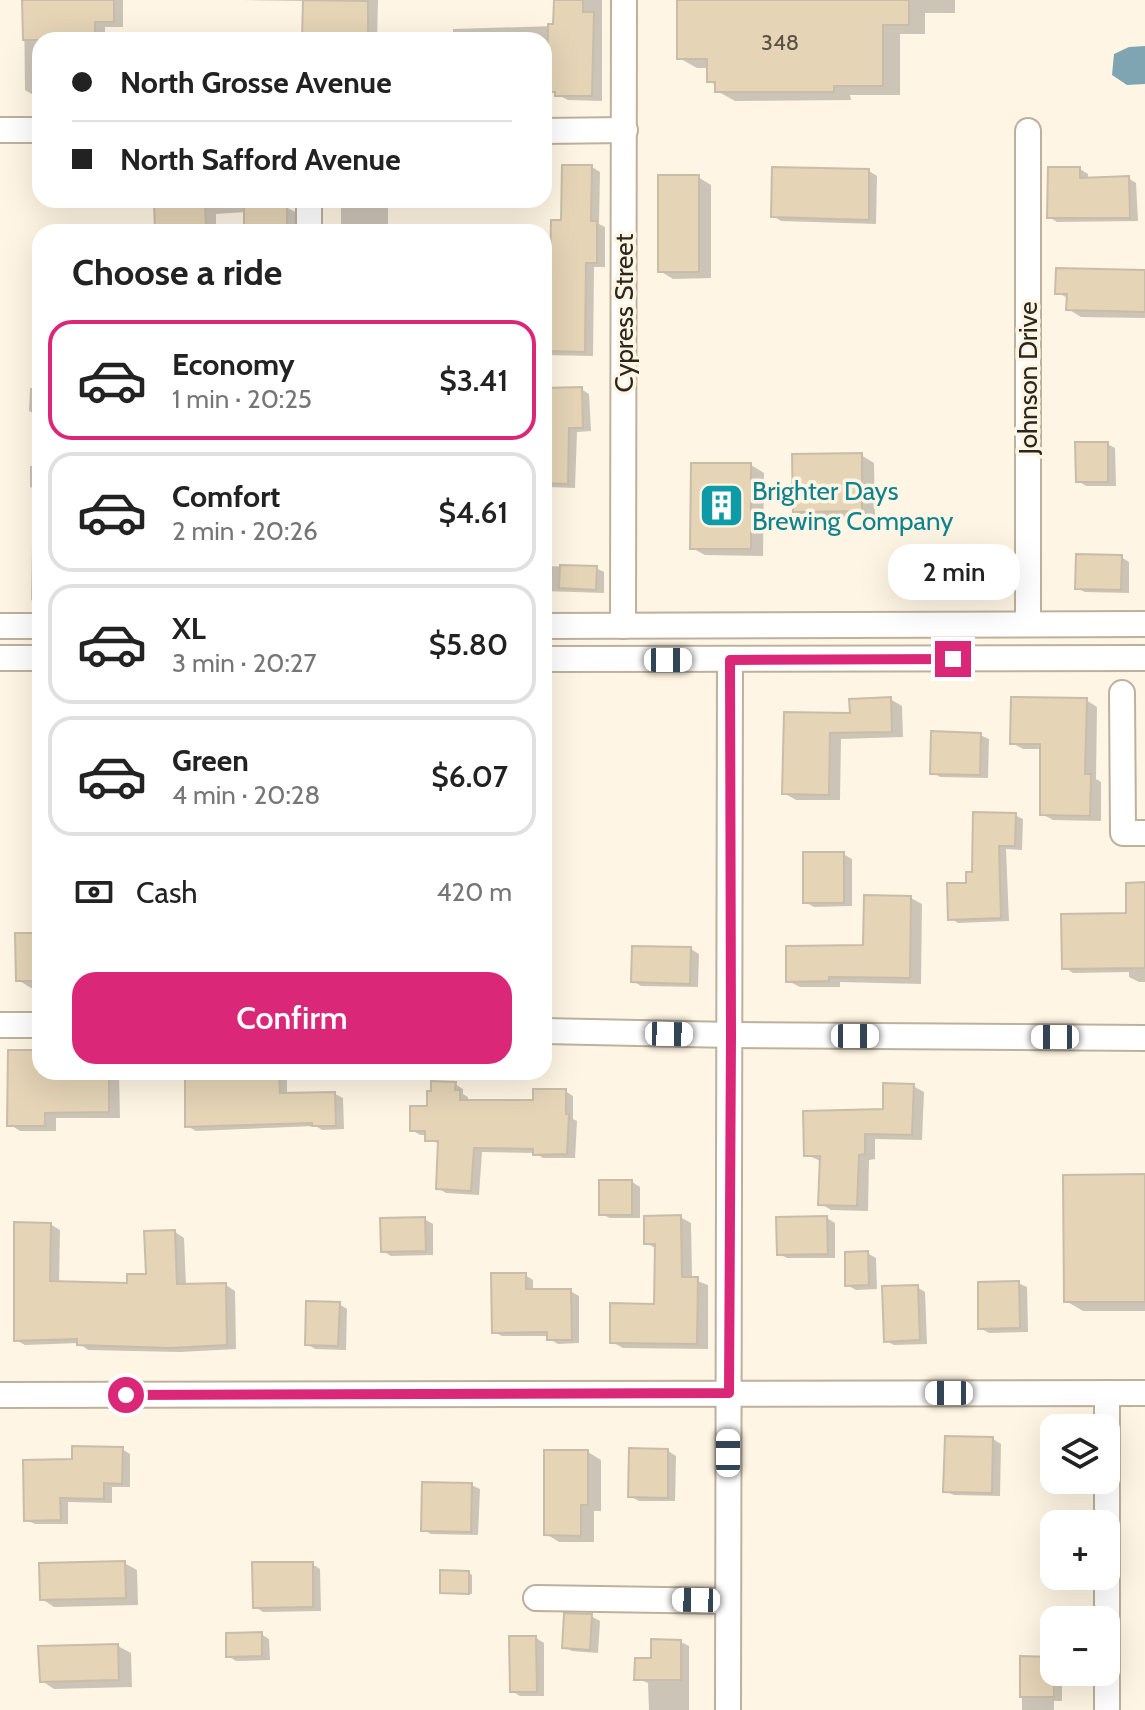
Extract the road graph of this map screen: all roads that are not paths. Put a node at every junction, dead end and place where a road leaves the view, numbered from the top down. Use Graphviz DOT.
graph roads {
  1 [pos="624,0"];
  2 [pos="0,130"];
  3 [pos="32,130"];
  4 [pos="625,130"];
  5 [pos="552,131"];
  6 [pos="1028,131"];
  7 [pos="1028,624"];
  8 [pos="1145,624"];
  9 [pos="0,626"];
  10 [pos="32,626"];
  11 [pos="552,626"];
  12 [pos="623,626"];
  13 [pos="0,658"];
  14 [pos="32,658"];
  15 [pos="1145,658"];
  16 [pos="552,659"];
  17 [pos="730,660"];
  18 [pos="1122,693"];
  19 [pos="1145,833"];
  20 [pos="0,1025"];
  21 [pos="32,1025"];
  22 [pos="552,1031"];
  23 [pos="731,1035"];
  24 [pos="1145,1038"];
  25 [pos="729,1393"];
  26 [pos="1107,1393"];
  27 [pos="1145,1393"];
  28 [pos="0,1395"];
  29 [pos="536,1598"];
  30 [pos="727,1601"];
  31 [pos="728,1710"];
  32 [pos="1107,1710"];
  1 -- 4 [label="street, Cypress Street"];
  2 -- 3 [label="street"];
  4 -- 5 [label="street"];
  4 -- 12 [label="street, Cypress Street"];
  6 -- 7 [label="street, Johnson Drive"];
  7 -- 8 [label="street"];
  7 -- 12 [label="street"];
  9 -- 10 [label="street"];
  11 -- 12 [label="street"];
  13 -- 14 [label="street"];
  15 -- 17 [label="street"];
  16 -- 17 [label="street"];
  17 -- 23 [label="street"];
  18 -- 19 [label="street"];
  20 -- 21 [label="street"];
  22 -- 23 [label="street"];
  23 -- 24 [label="street"];
  23 -- 25 [label="street"];
  25 -- 26 [label="street"];
  25 -- 28 [label="street"];
  25 -- 30 [label="street"];
  26 -- 27 [label="street"];
  26 -- 32 [label="street"];
  29 -- 30 [label="street"];
  30 -- 31 [label="street"];
}
